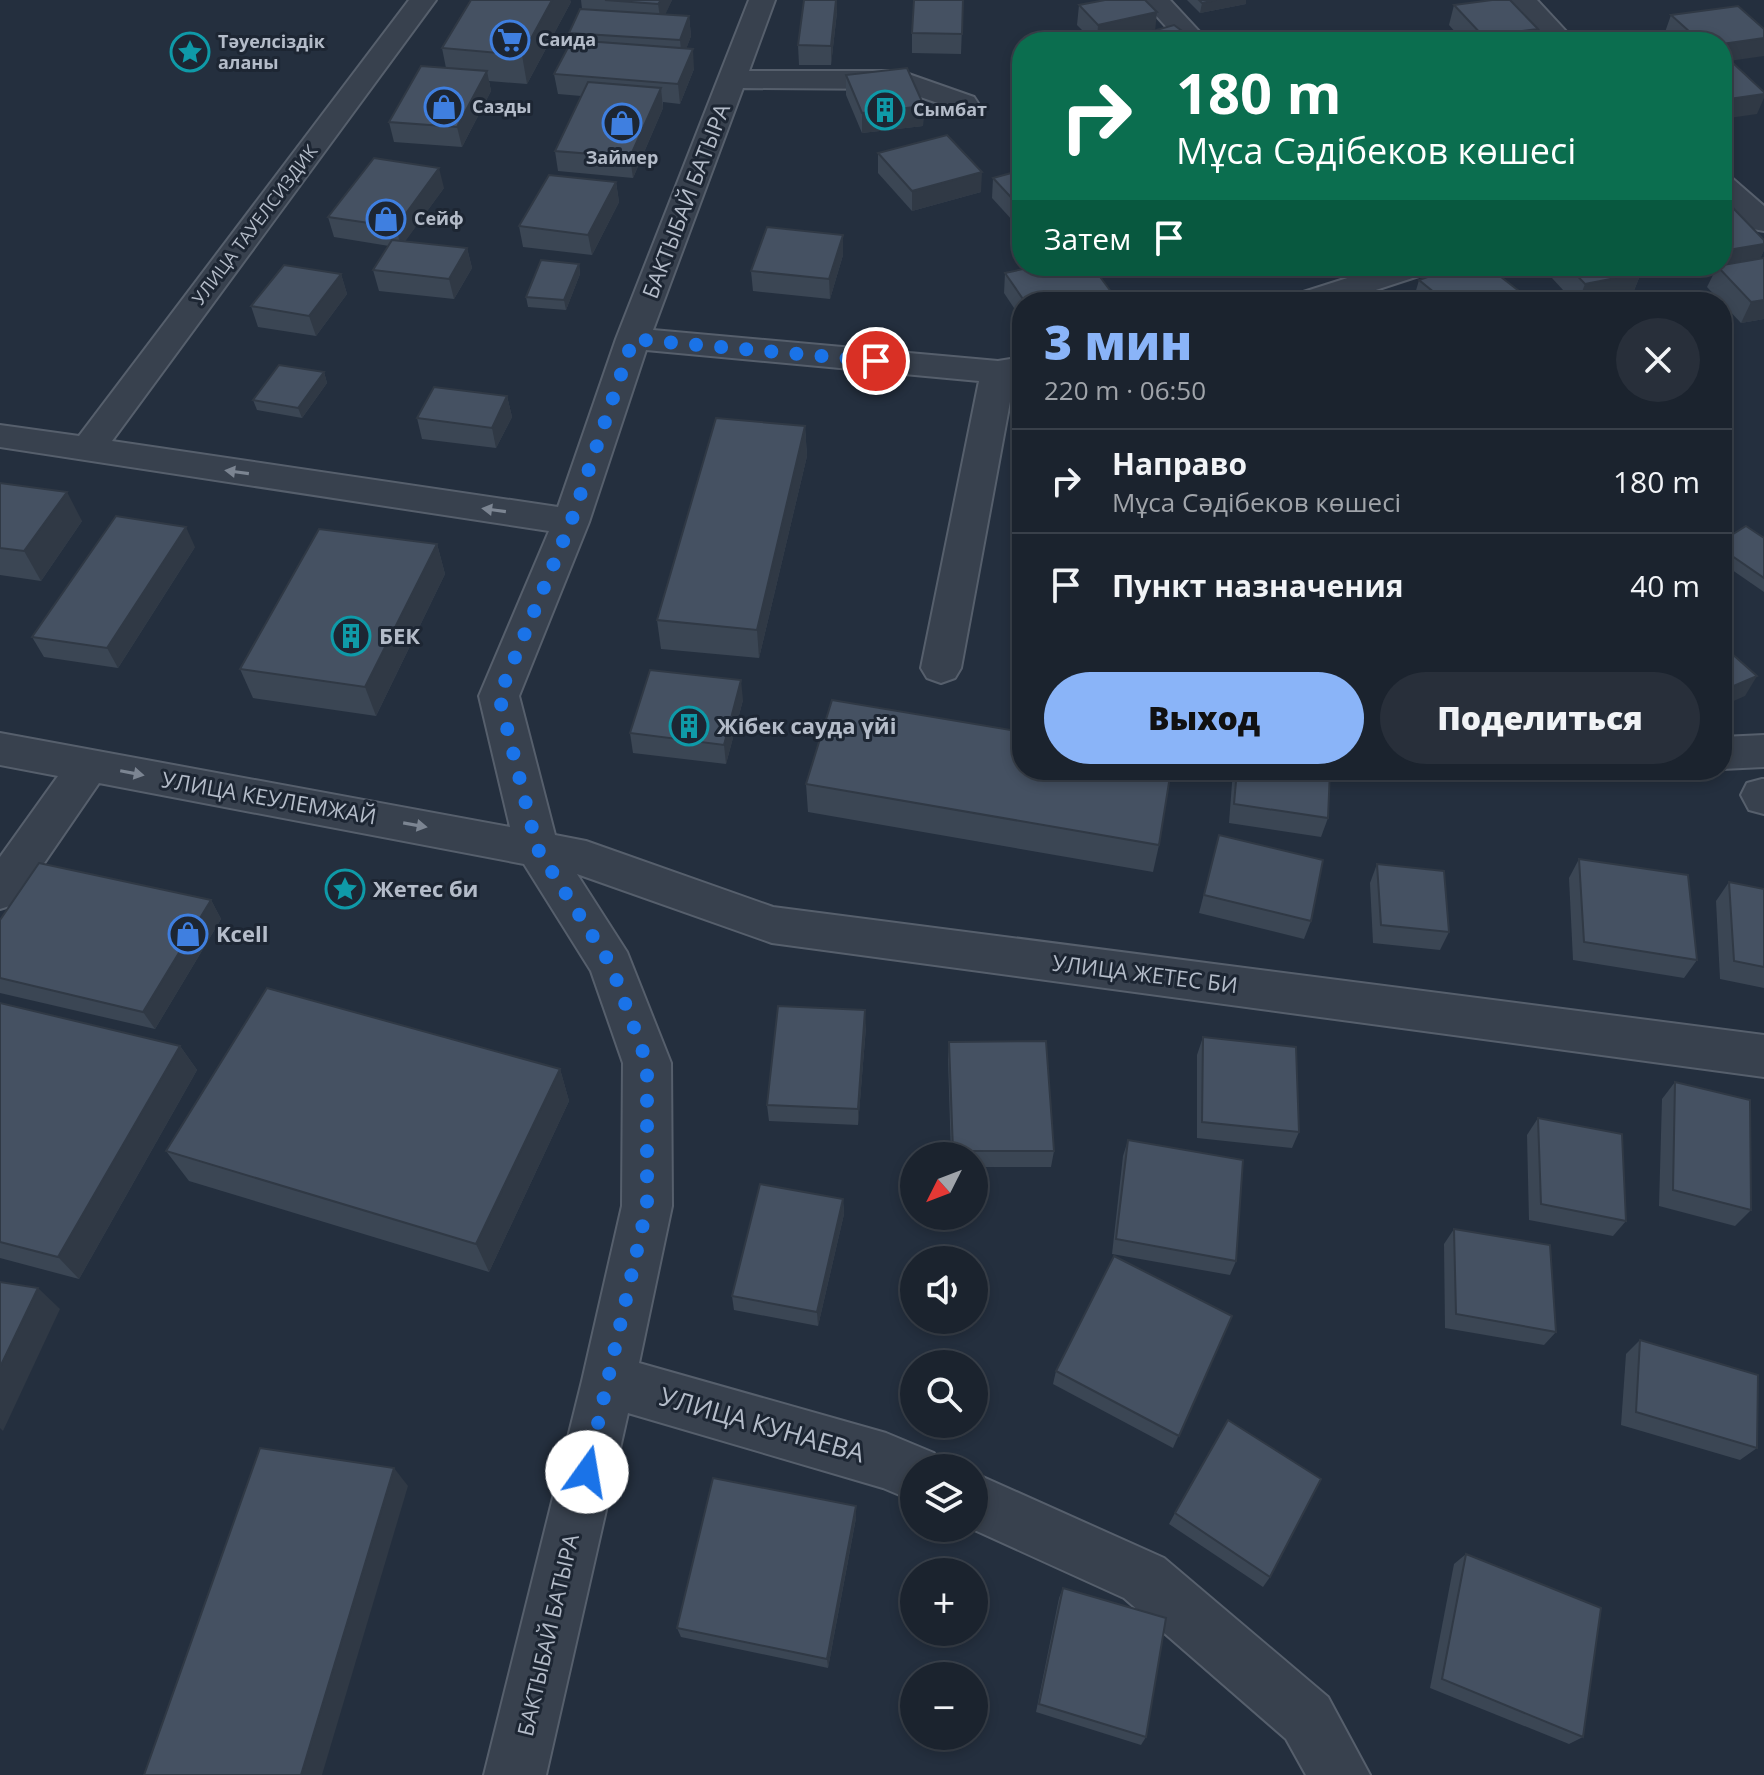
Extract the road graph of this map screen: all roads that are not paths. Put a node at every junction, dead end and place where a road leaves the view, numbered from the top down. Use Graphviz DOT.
graph roads {
  1 [pos="423,0"];
  2 [pos="762,0"];
  3 [pos="1155,0"];
  4 [pos="1522,0"];
  5 [pos="1185,32"];
  6 [pos="1552,32"];
  7 [pos="732,79"];
  8 [pos="964,103"];
  9 [pos="1386,276"];
  10 [pos="1337,292"];
  11 [pos="633,339"];
  12 [pos="1010,370"];
  13 [pos="0,436"];
  14 [pos="87,450"];
  15 [pos="571,522"];
  16 [pos="941,668"];
  17 [pos="0,749"];
  18 [pos="1764,751"];
  19 [pos="1732,753"];
  20 [pos="89,765"];
  21 [pos="537,848"];
  22 [pos="0,891"];
  23 [pos="1764,1056"];
  24 [pos="609,1381"];
  25 [pos="900,1467"];
  26 [pos="988,1507"];
  27 [pos="515,1775"];
  28 [pos="1339,1775"];
  1 -- 14 [label="street, УЛИЦА ТАУЕЛСИЗДИК"];
  2 -- 7 [label="street, БАКТЫБАЙ БАТЫРА"];
  3 -- 5 [label="street"];
  4 -- 6 [label="street"];
  7 -- 8 [label="street"];
  7 -- 11 [label="street, БАКТЫБАЙ БАТЫРА"];
  9 -- 10 [label="street"];
  11 -- 12 [label="street"];
  11 -- 15 [label="street, БАКТЫБАЙ БАТЫРА"];
  12 -- 16 [label="street"];
  13 -- 14 [label="street"];
  15 -- 14 [label="street, one-way"];
  15 -- 21 [label="street, БАКТЫБАЙ БАТЫРА"];
  17 -- 20 [label="street, УЛИЦА КЕУЛЕМЖАЙ"];
  18 -- 19 [label="street"];
  20 -- 21 [label="street, УЛИЦА КЕУЛЕМЖАЙ, one-way"];
  20 -- 22 [label="street"];
  21 -- 23 [label="street, УЛИЦА ЖЕТЕС БИ"];
  21 -- 24 [label="street, БАКТЫБАЙ БАТЫРА"];
  24 -- 25 [label="street, УЛИЦА КУНАЕВА"];
  24 -- 27 [label="street, БАКТЫБАЙ БАТЫРА"];
  26 -- 28 [label="street"];
}
